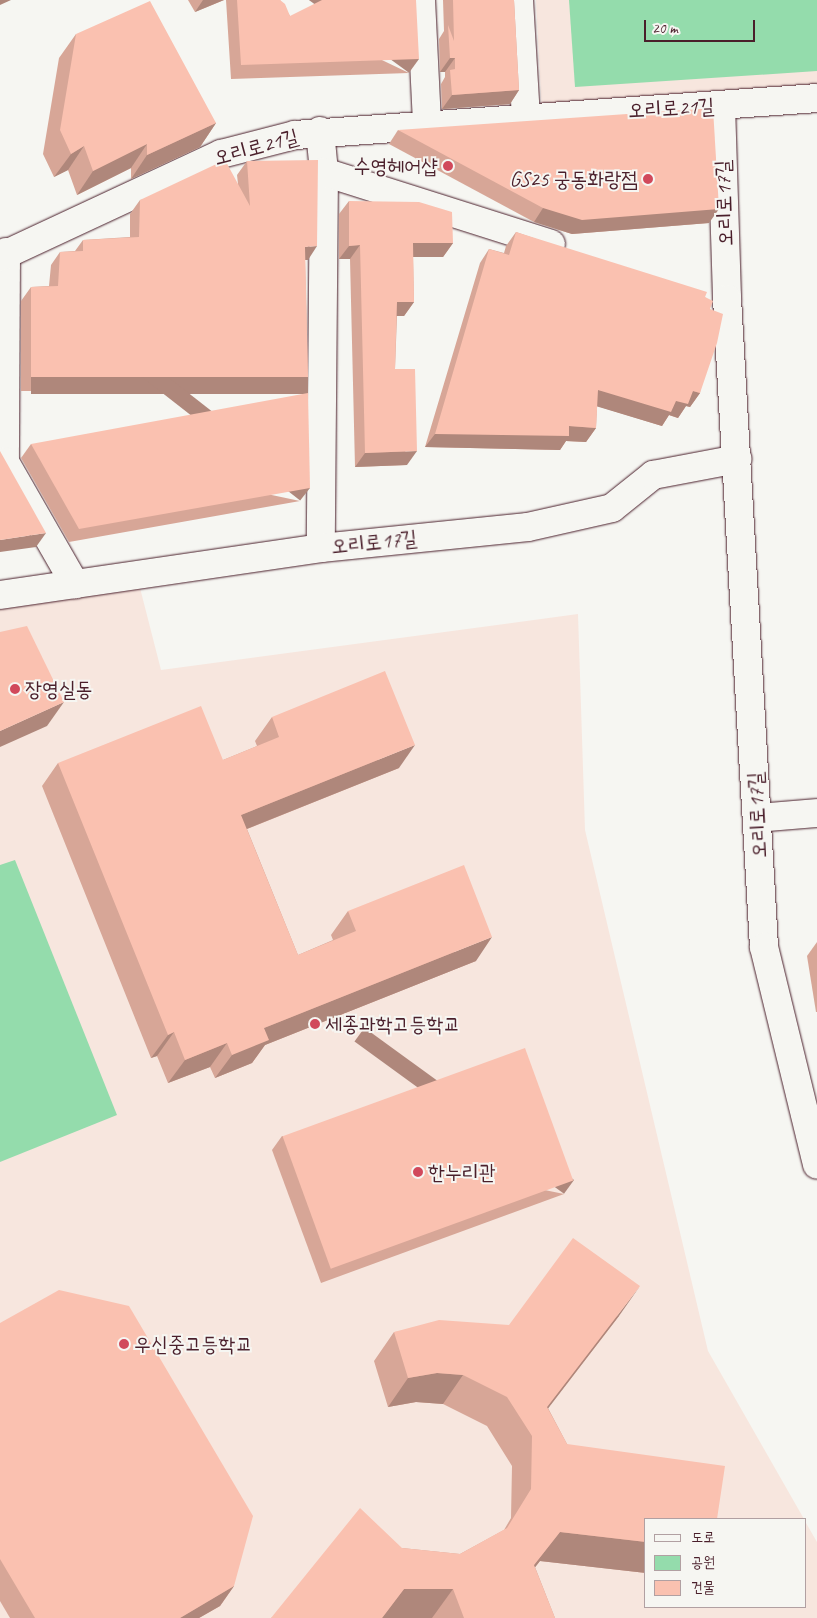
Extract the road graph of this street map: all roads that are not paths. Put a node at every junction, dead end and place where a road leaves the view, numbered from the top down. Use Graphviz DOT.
graph roads {
  1 [pos="421,0"];
  2 [pos="519,0"];
  3 [pos="817,98"];
  4 [pos="721,106"];
  5 [pos="526,117"];
  6 [pos="427,124"];
  7 [pos="207,128"];
  8 [pos="320,131"];
  9 [pos="221,154"];
  10 [pos="324,172"];
  11 [pos="577,252"];
  12 [pos="3,255"];
  13 [pos="699,291"];
  14 [pos="727,300"];
  15 [pos="737,459"];
  16 [pos="320,548"];
  17 [pos="75,584"];
  18 [pos="0,596"];
  19 [pos="817,813"];
  20 [pos="757,818"];
  21 [pos="817,1165"];
  1 -- 6 [label="street"];
  2 -- 5 [label="street"];
  3 -- 4 [label="street, 오리로21길"];
  4 -- 5 [label="street, 오리로21길"];
  4 -- 14 [label="street, 오리로17길"];
  5 -- 6 [label="street, 오리로21길"];
  6 -- 8 [label="street, 오리로21길"];
  7 -- 9 [label="street"];
  8 -- 9 [label="street, 오리로21길"];
  8 -- 10 [label="street"];
  9 -- 12 [label="street, 오리로21길"];
  10 -- 11 [label="street"];
  10 -- 16 [label="street"];
  12 -- 17 [label="street, 오리로21길"];
  13 -- 14 [label="street"];
  14 -- 15 [label="street, 오리로17길"];
  15 -- 16 [label="street, 오리로17길"];
  15 -- 20 [label="street, 오리로17길"];
  16 -- 17 [label="street, 오리로17길"];
  17 -- 18 [label="street, 오리로17길"];
  19 -- 20 [label="street"];
  20 -- 21 [label="street, 오리로17길"];
}
